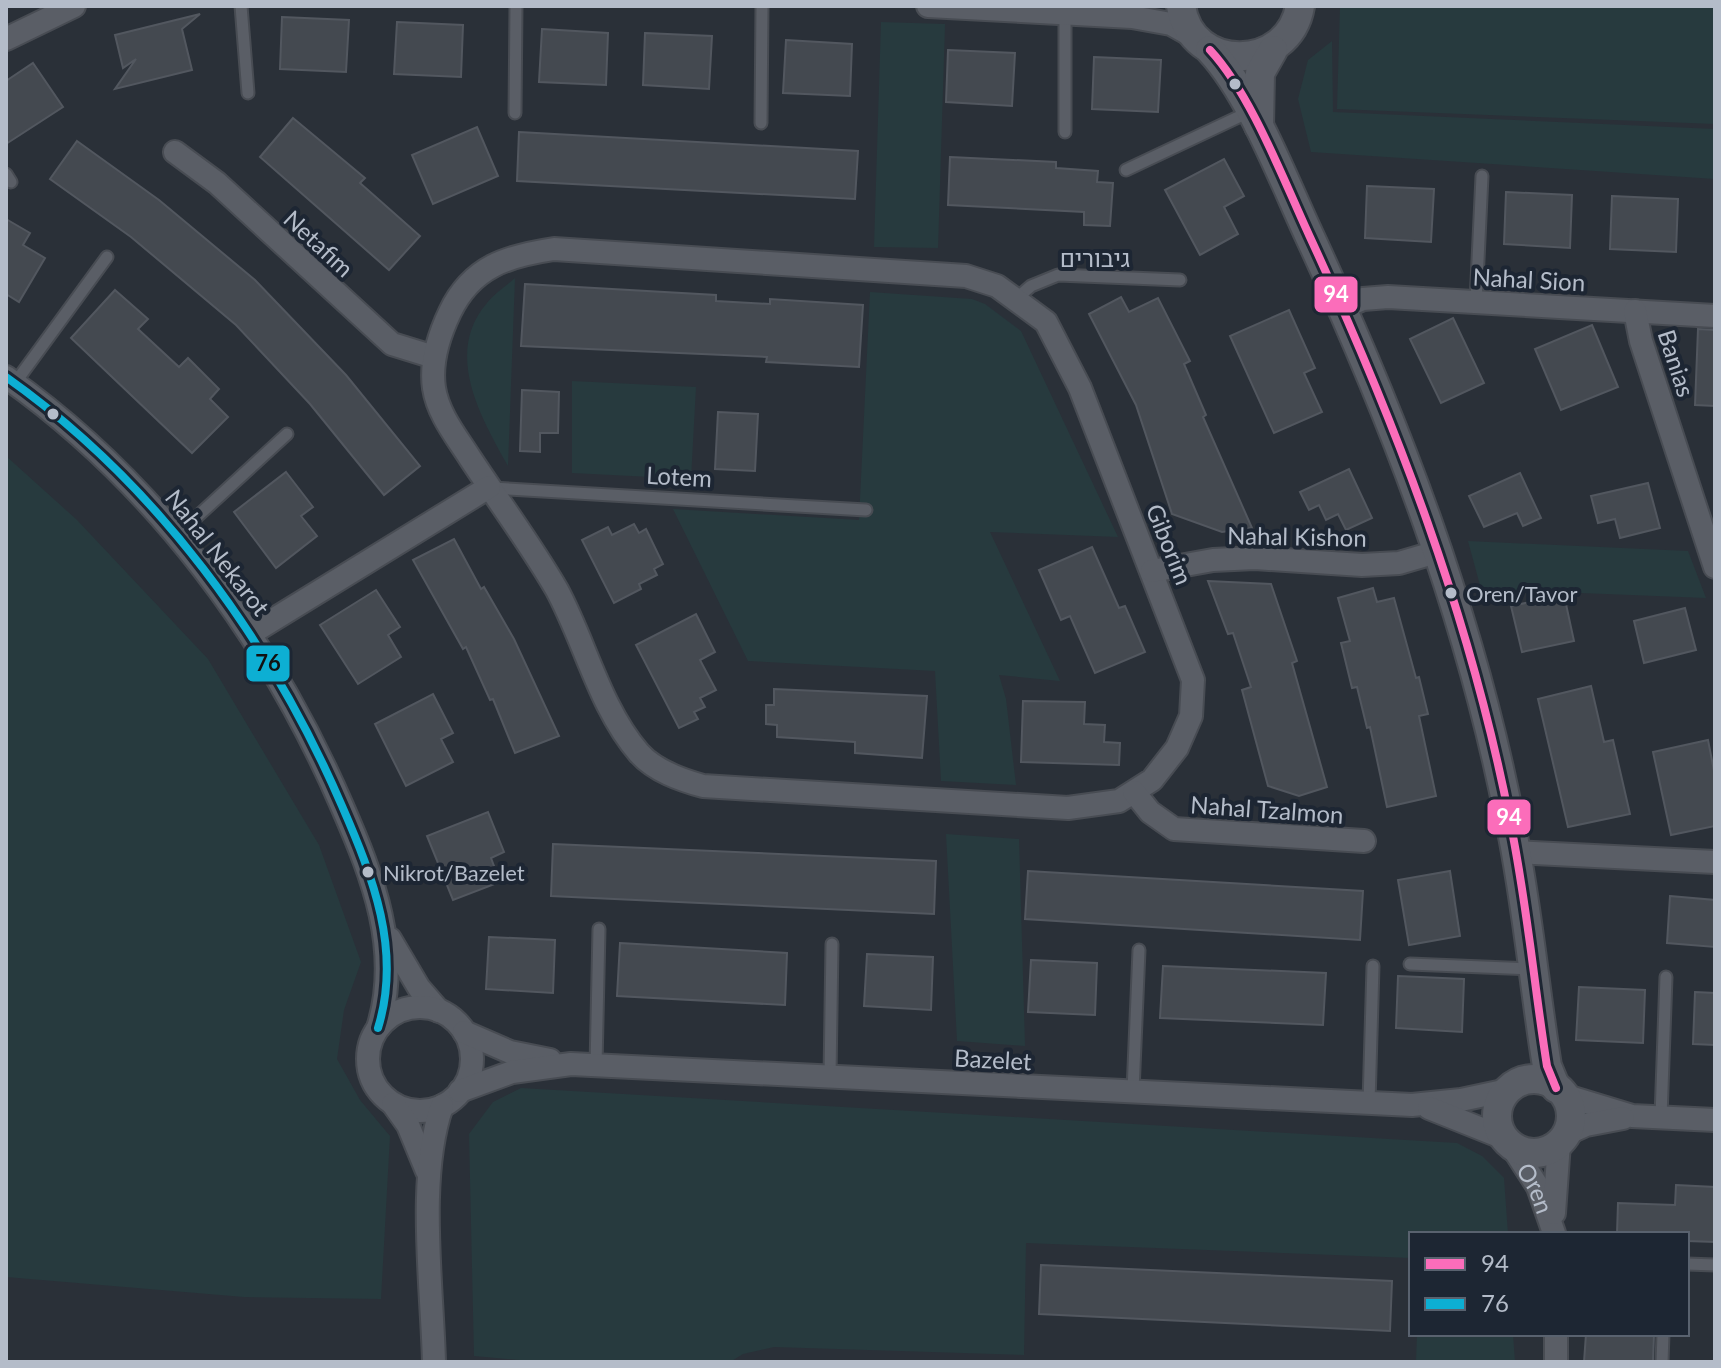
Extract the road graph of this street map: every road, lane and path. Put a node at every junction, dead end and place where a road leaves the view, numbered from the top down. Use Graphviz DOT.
graph roads {
  1 [pos="74,6"];
  2 [pos="241,6"];
  3 [pos="516,6"];
  4 [pos="762,6"];
  5 [pos="928,6"];
  6 [pos="1181,6"];
  7 [pos="1300,6"];
  8 [pos="1065,14"];
  9 [pos="6,39"];
  10 [pos="1203,44"];
  11 [pos="1273,50"];
  12 [pos="248,93"];
  13 [pos="515,113"];
  14 [pos="1254,122"];
  15 [pos="761,123"];
  16 [pos="1065,132"];
  17 [pos="175,152"];
  18 [pos="1126,170"];
  19 [pos="1482,176"];
  20 [pos="107,257"];
  21 [pos="1180,280"];
  22 [pos="1017,298"];
  23 [pos="1476,302"];
  24 [pos="1342,308"];
  25 [pos="1635,311"];
  26 [pos="1715,316"];
  27 [pos="434,357"];
  28 [pos="10,380"];
  29 [pos="287,434"];
  30 [pos="489,487"];
  31 [pos="866,510"];
  32 [pos="176,536"];
  33 [pos="1440,551"];
  34 [pos="1715,567"];
  35 [pos="1152,571"];
  36 [pos="250,634"];
  37 [pos="1134,792"];
  38 [pos="1364,841"];
  39 [pos="1516,852"];
  40 [pos="1715,862"];
  41 [pos="599,929"];
  42 [pos="387,934"];
  43 [pos="832,944"];
  44 [pos="1139,950"];
  45 [pos="1410,964"];
  46 [pos="1373,966"];
  47 [pos="1533,976"];
  48 [pos="1666,977"];
  49 [pos="439,1011"];
  50 [pos="378,1028"];
  51 [pos="464,1032"];
  52 [pos="571,1064"];
  53 [pos="596,1066"];
  54 [pos="830,1077"];
  55 [pos="1512,1087"];
  56 [pos="1133,1091"];
  57 [pos="1560,1092"];
  58 [pos="451,1099"];
  59 [pos="1369,1103"];
  60 [pos="393,1104"];
  61 [pos="1412,1105"];
  62 [pos="1632,1116"];
  63 [pos="1661,1117"];
  64 [pos="1715,1120"];
  65 [pos="1563,1138"];
  66 [pos="1507,1141"];
  67 [pos="429,1180"];
  68 [pos="1553,1232"];
  69 [pos="1554,1232"];
  70 [pos="1689,1264"];
  71 [pos="1715,1265"];
  72 [pos="1556,1336"];
  73 [pos="1663,1336"];
  74 [pos="434,1362"];
  75 [pos="1556,1362"];
  76 [pos="1662,1362"];
  1 -- 9 [label="street"];
  2 -- 12 [label="lane"];
  3 -- 13 [label="lane"];
  4 -- 15 [label="lane"];
  5 -- 8 [label="street"];
  6 -- 10 [label="street"];
  7 -- 11 [label="street"];
  8 -- 10 [label="street"];
  8 -- 16 [label="lane"];
  10 -- 11 [label="street"];
  10 -- 14 [label="street"];
  11 -- 14 [label="street"];
  14 -- 18 [label="lane"];
  14 -- 24 [label="street"];
  17 -- 27 [label="street, Netafim"];
  19 -- 23 [label="lane"];
  20 -- 28 [label="lane"];
  21 -- 22 [label="lane, גיבורים"];
  22 -- 27 [label="street, Giborim"];
  22 -- 35 [label="street, Giborim"];
  23 -- 24 [label="street, Nahal Sion"];
  23 -- 25 [label="street, Nahal Sion"];
  24 -- 33 [label="street"];
  25 -- 26 [label="street, Nahal Sion"];
  25 -- 34 [label="street, Banias"];
  27 -- 30 [label="street, Giborim"];
  28 -- 32 [label="street, Nahal Nekarot"];
  29 -- 32 [label="lane"];
  30 -- 31 [label="lane, Lotem"];
  30 -- 36 [label="street"];
  30 -- 37 [label="street, Giborim"];
  32 -- 36 [label="street, Nahal Nekarot"];
  33 -- 35 [label="street, Nahal Kishon"];
  33 -- 39 [label="street"];
  35 -- 37 [label="street, Giborim"];
  36 -- 42 [label="street, Nahal Nekarot"];
  37 -- 38 [label="street, Nahal Tzalmon"];
  39 -- 40 [label="street"];
  39 -- 47 [label="street"];
  41 -- 53 [label="lane"];
  42 -- 49 [label="street, Nahal Nekarot"];
  42 -- 50 [label="street, Nahal Nekarot"];
  43 -- 54 [label="lane"];
  44 -- 56 [label="lane"];
  45 -- 47 [label="lane"];
  46 -- 59 [label="lane"];
  47 -- 55 [label="street"];
  47 -- 57 [label="street"];
  48 -- 63 [label="lane"];
  49 -- 50 [label="street"];
  49 -- 51 [label="street"];
  50 -- 60 [label="street"];
  51 -- 52 [label="street, Bazelet"];
  51 -- 58 [label="street"];
  52 -- 53 [label="street, Bazelet"];
  52 -- 58 [label="street, Bazelet"];
  53 -- 54 [label="street, Bazelet"];
  54 -- 56 [label="street, Bazelet"];
  55 -- 57 [label="street"];
  55 -- 61 [label="street, Bazelet"];
  55 -- 66 [label="street"];
  56 -- 59 [label="street, Bazelet"];
  57 -- 62 [label="street"];
  57 -- 65 [label="street"];
  58 -- 60 [label="street"];
  58 -- 67 [label="street"];
  59 -- 61 [label="street, Bazelet"];
  60 -- 67 [label="street"];
  61 -- 66 [label="street, Bazelet"];
  62 -- 63 [label="street"];
  62 -- 65 [label="street"];
  63 -- 64 [label="street"];
  65 -- 66 [label="street"];
  65 -- 69 [label="street, Oren"];
  66 -- 68 [label="street, Oren"];
  67 -- 74 [label="street"];
  70 -- 71 [label="lane"];
  72 -- 75 [label="street"];
  73 -- 76 [label="lane"];
}
